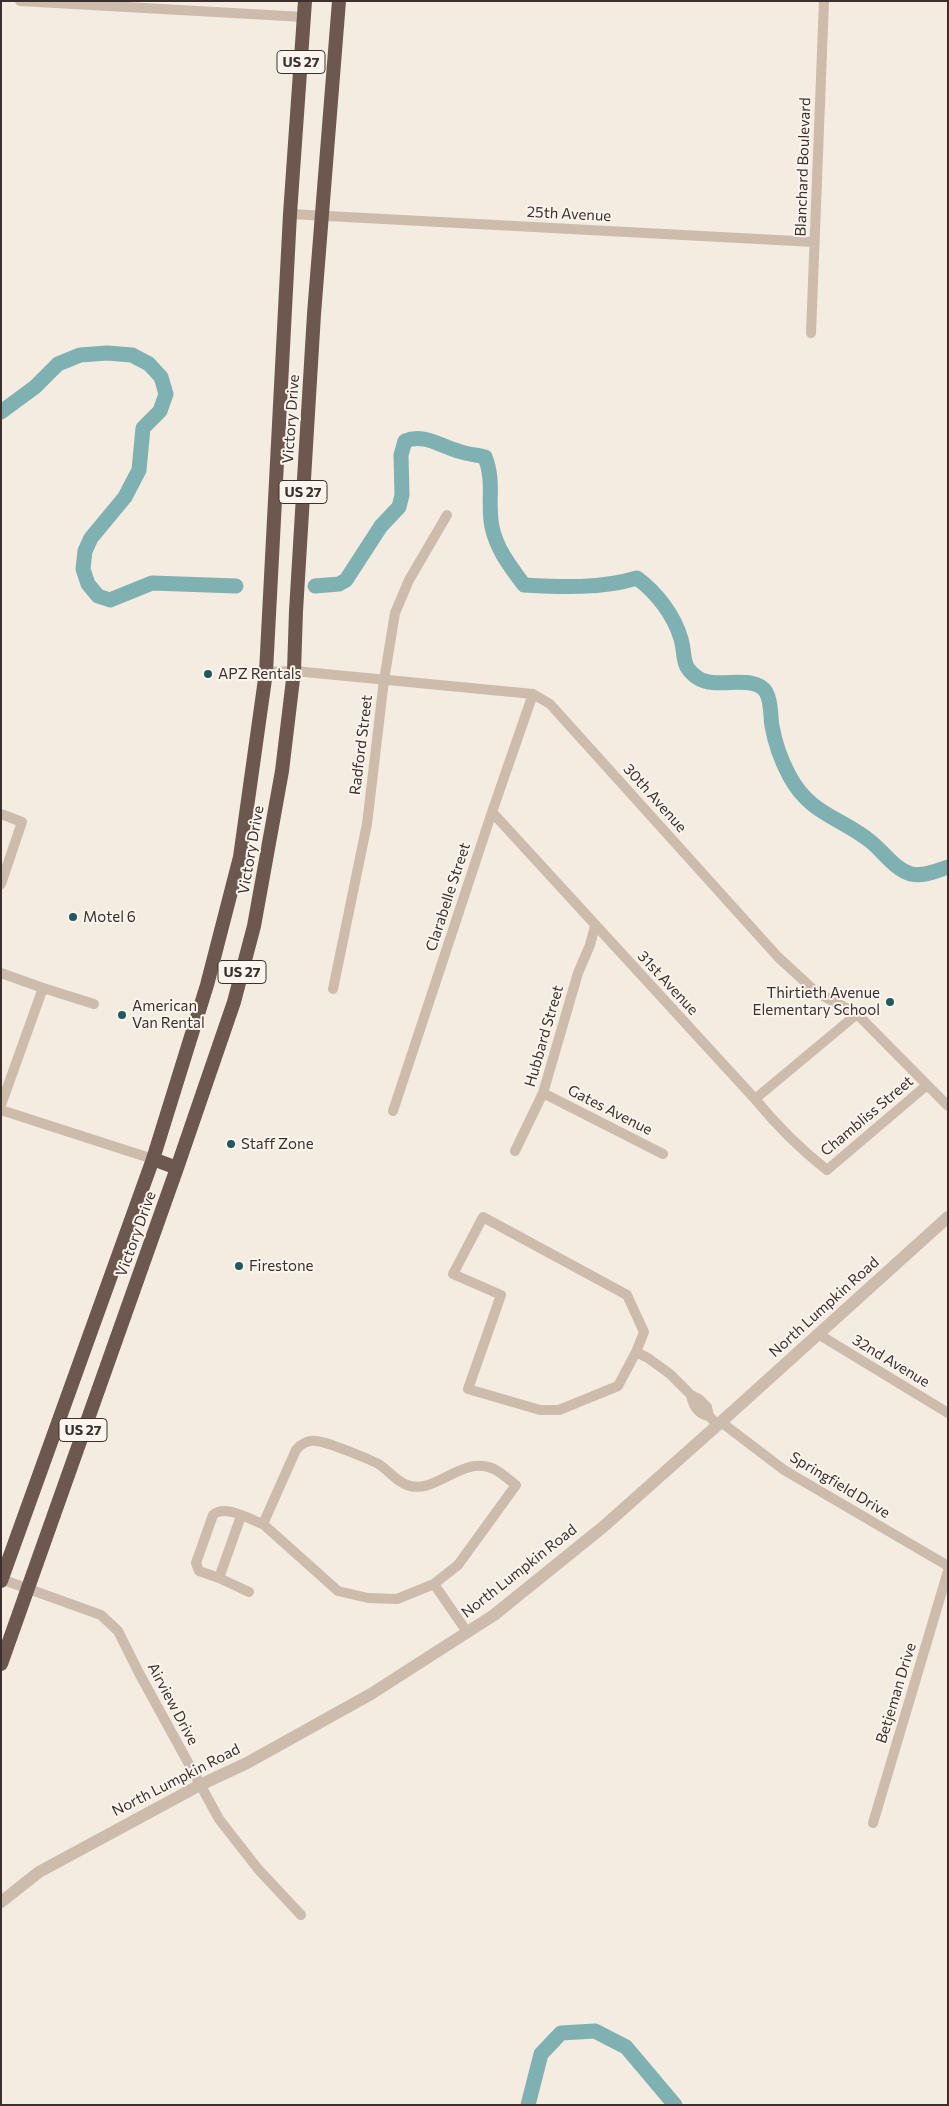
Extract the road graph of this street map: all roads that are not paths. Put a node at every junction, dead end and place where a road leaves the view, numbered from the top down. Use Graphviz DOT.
graph roads {
  1 [pos="20,1"];
  2 [pos="305,1"];
  3 [pos="339,1"];
  4 [pos="824,1"];
  5 [pos="304,17"];
  6 [pos="290,214"];
  7 [pos="321,215"];
  8 [pos="814,242"];
  9 [pos="811,333"];
  10 [pos="447,515"];
  11 [pos="294,671"];
  12 [pos="266,672"];
  13 [pos="384,680"];
  14 [pos="533,694"];
  15 [pos="492,812"];
  16 [pos="1,814"];
  17 [pos="1,884"];
  18 [pos="595,926"];
  19 [pos="1,973"];
  20 [pos="43,988"];
  21 [pos="333,989"];
  22 [pos="94,1004"];
  23 [pos="857,1014"];
  24 [pos="927,1085"];
  25 [pos="544,1093"];
  26 [pos="755,1098"];
  27 [pos="1,1105"];
  28 [pos="948,1106"];
  29 [pos="1,1110"];
  30 [pos="393,1111"];
  31 [pos="515,1152"];
  32 [pos="663,1154"];
  33 [pos="153,1159"];
  34 [pos="177,1168"];
  35 [pos="827,1170"];
  36 [pos="948,1217"];
  37 [pos="818,1334"];
  38 [pos="636,1352"];
  39 [pos="948,1413"];
  40 [pos="716,1421"];
  41 [pos="241,1516"];
  42 [pos="263,1524"];
  43 [pos="948,1566"];
  44 [pos="948,1571"];
  45 [pos="219,1578"];
  46 [pos="1,1580"];
  47 [pos="434,1584"];
  48 [pos="27,1588"];
  49 [pos="249,1592"];
  50 [pos="467,1632"];
  51 [pos="1,1664"];
  52 [pos="200,1785"];
  53 [pos="873,1823"];
  54 [pos="1,1902"];
  55 [pos="301,1915"];
  1 -- 5 [label="street"];
  2 -- 5 [label="highway, Victory Drive / US 27"];
  3 -- 7 [label="highway, Victory Drive / US 27"];
  4 -- 8 [label="street, Blanchard Boulevard"];
  5 -- 6 [label="highway, Victory Drive / US 27"];
  6 -- 7 [label="street, 25th Avenue"];
  6 -- 12 [label="highway, Victory Drive / US 27"];
  7 -- 8 [label="street, 25th Avenue"];
  7 -- 11 [label="highway, Victory Drive / US 27"];
  8 -- 9 [label="street, Blanchard Boulevard"];
  10 -- 13 [label="street, Radford Street"];
  11 -- 12 [label="street, 30th Avenue"];
  11 -- 13 [label="street, 30th Avenue"];
  11 -- 34 [label="highway, Victory Drive / US 27"];
  12 -- 33 [label="highway, Victory Drive / US 27"];
  13 -- 14 [label="street, 30th Avenue"];
  13 -- 21 [label="street, Radford Street"];
  14 -- 15 [label="street, Clarabelle Street"];
  14 -- 23 [label="street, 30th Avenue"];
  15 -- 18 [label="street, 31st Avenue"];
  15 -- 30 [label="street, Clarabelle Street"];
  16 -- 17 [label="street"];
  18 -- 25 [label="street, Hubbard Street"];
  18 -- 26 [label="street, 31st Avenue"];
  19 -- 20 [label="street"];
  20 -- 22 [label="street"];
  20 -- 27 [label="street"];
  23 -- 24 [label="street, 30th Avenue"];
  23 -- 26 [label="street"];
  24 -- 28 [label="street, 30th Avenue"];
  24 -- 35 [label="street, Chambliss Street"];
  25 -- 31 [label="street, Hubbard Street"];
  25 -- 32 [label="street, Gates Avenue"];
  26 -- 35 [label="street, 31st Avenue"];
  29 -- 33 [label="street"];
  33 -- 34 [label="highway"];
  33 -- 46 [label="highway, Victory Drive / US 27"];
  34 -- 48 [label="highway, Victory Drive / US 27"];
  36 -- 37 [label="street, North Lumpkin Road"];
  37 -- 39 [label="street, 32nd Avenue"];
  37 -- 40 [label="street, North Lumpkin Road"];
  38 -- 38 [label="street"];
  38 -- 40 [label="street, Springfield Drive"];
  40 -- 43 [label="street, Springfield Drive"];
  40 -- 50 [label="street, North Lumpkin Road"];
  41 -- 42 [label="street"];
  41 -- 45 [label="street"];
  41 -- 45 [label="street"];
  42 -- 47 [label="street"];
  42 -- 47 [label="street"];
  44 -- 53 [label="street, Betjeman Drive"];
  45 -- 49 [label="street"];
  46 -- 48 [label="street, Airview Drive"];
  47 -- 50 [label="street"];
  48 -- 51 [label="highway, Victory Drive / US 27"];
  48 -- 52 [label="street, Airview Drive"];
  50 -- 52 [label="street, North Lumpkin Road"];
  52 -- 54 [label="street, North Lumpkin Road"];
  52 -- 55 [label="street, Airview Drive"];
}
